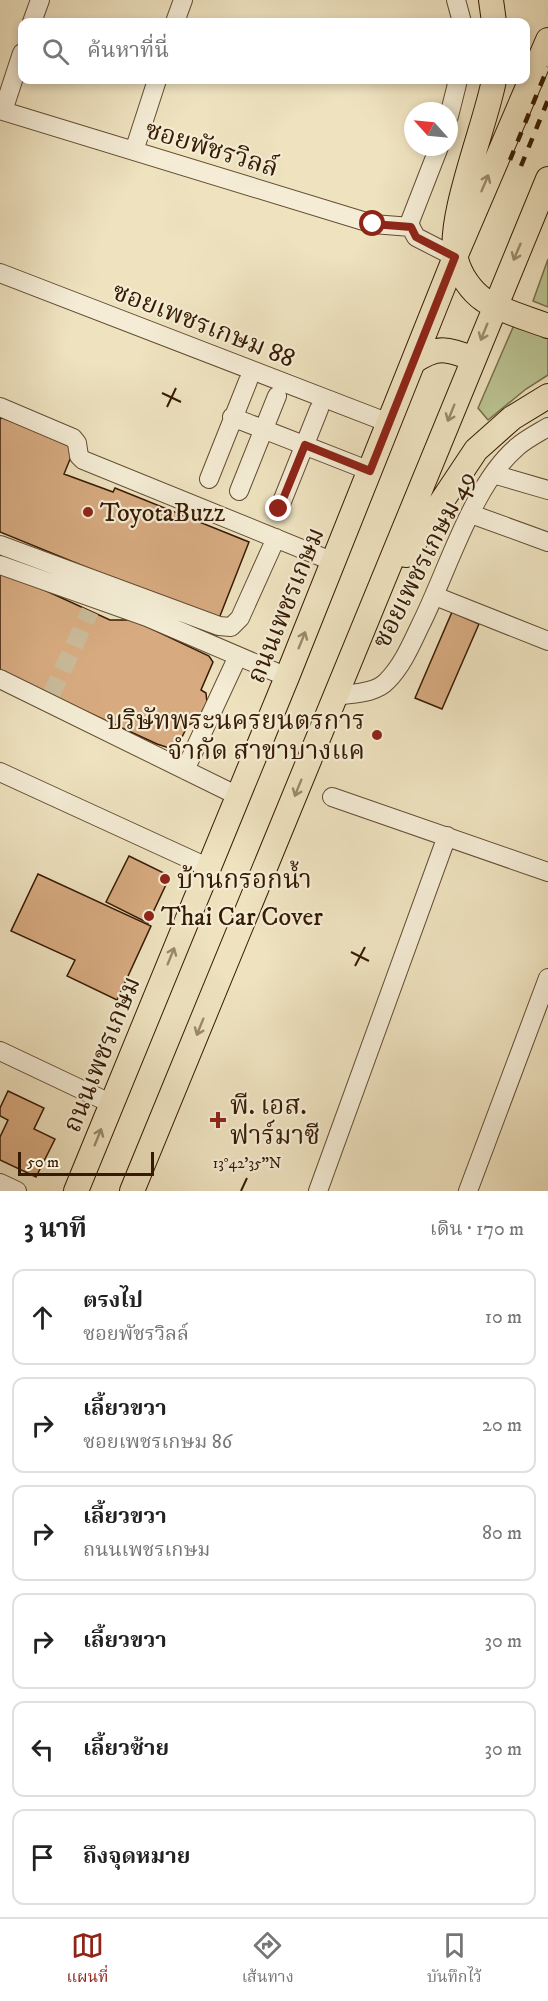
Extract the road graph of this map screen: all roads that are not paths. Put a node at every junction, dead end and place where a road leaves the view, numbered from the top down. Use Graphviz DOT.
graph roads {
  1 [pos="40,0"];
  2 [pos="183,0"];
  3 [pos="456,0"];
  4 [pos="491,0"];
  5 [pos="33,18"];
  6 [pos="176,18"];
  7 [pos="461,18"];
  8 [pos="493,18"];
  9 [pos="547,43"];
  10 [pos="18,64"];
  11 [pos="530,83"];
  12 [pos="156,84"];
  13 [pos="457,84"];
  14 [pos="493,84"];
  15 [pos="529,84"];
  16 [pos="548,86"];
  17 [pos="452,102"];
  18 [pos="2,110"];
  19 [pos="134,151"];
  20 [pos="435,156"];
  21 [pos="548,179"];
  22 [pos="411,227"];
  23 [pos="455,257"];
  24 [pos="0,273"];
  25 [pos="495,305"];
  26 [pos="548,327"];
  27 [pos="474,359"];
  28 [pos="413,362"];
  29 [pos="248,381"];
  30 [pos="277,396"];
  31 [pos="548,396"];
  32 [pos="0,407"];
  33 [pos="319,409"];
  34 [pos="232,417"];
  35 [pos="389,423"];
  36 [pos="548,427"];
  37 [pos="263,429"];
  38 [pos="305,445"];
  39 [pos="370,471"];
  40 [pos="493,474"];
  41 [pos="209,479"];
  42 [pos="239,490"];
  43 [pos="548,490"];
  44 [pos="279,509"];
  45 [pos="471,514"];
  46 [pos="276,538"];
  47 [pos="548,542"];
  48 [pos="0,544"];
  49 [pos="334,562"];
  50 [pos="0,566"];
  51 [pos="435,597"];
  52 [pos="363,629"];
  53 [pos="548,641"];
  54 [pos="238,656"];
  55 [pos="287,677"];
  56 [pos="0,679"];
  57 [pos="336,696"];
  58 [pos="185,770"];
  59 [pos="0,772"];
  60 [pos="238,796"];
  61 [pos="332,797"];
  62 [pos="447,836"];
  63 [pos="207,867"];
  64 [pos="548,872"];
  65 [pos="548,978"];
  66 [pos="0,1051"];
  67 [pos="112,1104"];
  68 [pos="0,1183"];
  69 [pos="17,1191"];
  70 [pos="76,1191"];
  71 [pos="132,1191"];
  72 [pos="318,1191"];
  73 [pos="468,1191"];
  1 -- 5 [label="street"];
  2 -- 6 [label="street"];
  3 -- 7 [label="street"];
  4 -- 8 [label="main road"];
  11 -- 9 [label="main road, ถนนเพชรเกษม, one-way"];
  9 -- 16 [label="main road"];
  10 -- 18 [label="street"];
  12 -- 19 [label="street"];
  13 -- 17 [label="street"];
  14 -- 23 [label="main road"];
  23 -- 15 [label="main road, ถนนเพชรเกษม, one-way"];
  18 -- 19 [label="street, ซอยพัชรวิลล์"];
  19 -- 22 [label="street, ซอยพัชรวิลล์"];
  20 -- 22 [label="street"];
  21 -- 25 [label="main road, one-way"];
  22 -- 23 [label="street"];
  23 -- 25 [label="main road"];
  23 -- 28 [label="main road, ถนนเพชรเกษม"];
  24 -- 35 [label="street, ซอยเพชรเกษม 88"];
  25 -- 26 [label="main road"];
  25 -- 27 [label="main road, one-way"];
  27 -- 28 [label="main road"];
  27 -- 52 [label="main road, one-way"];
  28 -- 35 [label="main road, ถนนเพชรเกษม"];
  29 -- 34 [label="street"];
  30 -- 37 [label="street"];
  31 -- 52 [label="main road"];
  32 -- 46 [label="street"];
  33 -- 38 [label="street"];
  34 -- 37 [label="street"];
  34 -- 41 [label="street"];
  35 -- 39 [label="main road, ถนนเพชรเกษม"];
  36 -- 40 [label="street, ซอยเพชรเกษม 49"];
  37 -- 38 [label="street"];
  37 -- 42 [label="street"];
  38 -- 39 [label="street"];
  38 -- 44 [label="street"];
  39 -- 49 [label="main road, ถนนเพชรเกษม"];
  40 -- 43 [label="street"];
  40 -- 45 [label="street, ซอยเพชรเกษม 49"];
  45 -- 47 [label="street"];
  45 -- 51 [label="street, ซอยเพชรเกษม 49"];
  46 -- 48 [label="street"];
  46 -- 49 [label="street"];
  55 -- 49 [label="main road, ถนนเพชรเกษม, one-way"];
  50 -- 54 [label="street"];
  51 -- 53 [label="street"];
  51 -- 57 [label="street, ซอยเพชรเกษม 49"];
  52 -- 57 [label="main road"];
  54 -- 55 [label="street"];
  54 -- 58 [label="street"];
  55 -- 60 [label="main road, ถนนเพชรเกษม"];
  56 -- 58 [label="street"];
  57 -- 71 [label="main road, one-way"];
  58 -- 60 [label="street"];
  59 -- 63 [label="street"];
  60 -- 63 [label="main road, ถนนเพชรเกษม"];
  61 -- 62 [label="street"];
  62 -- 64 [label="street"];
  62 -- 72 [label="street"];
  67 -- 63 [label="main road, ถนนเพชรเกษม, one-way"];
  65 -- 73 [label="street"];
  66 -- 67 [label="street"];
  70 -- 67 [label="main road, ถนนเพชรเกษม, one-way"];
  68 -- 69 [label="street"];
}
